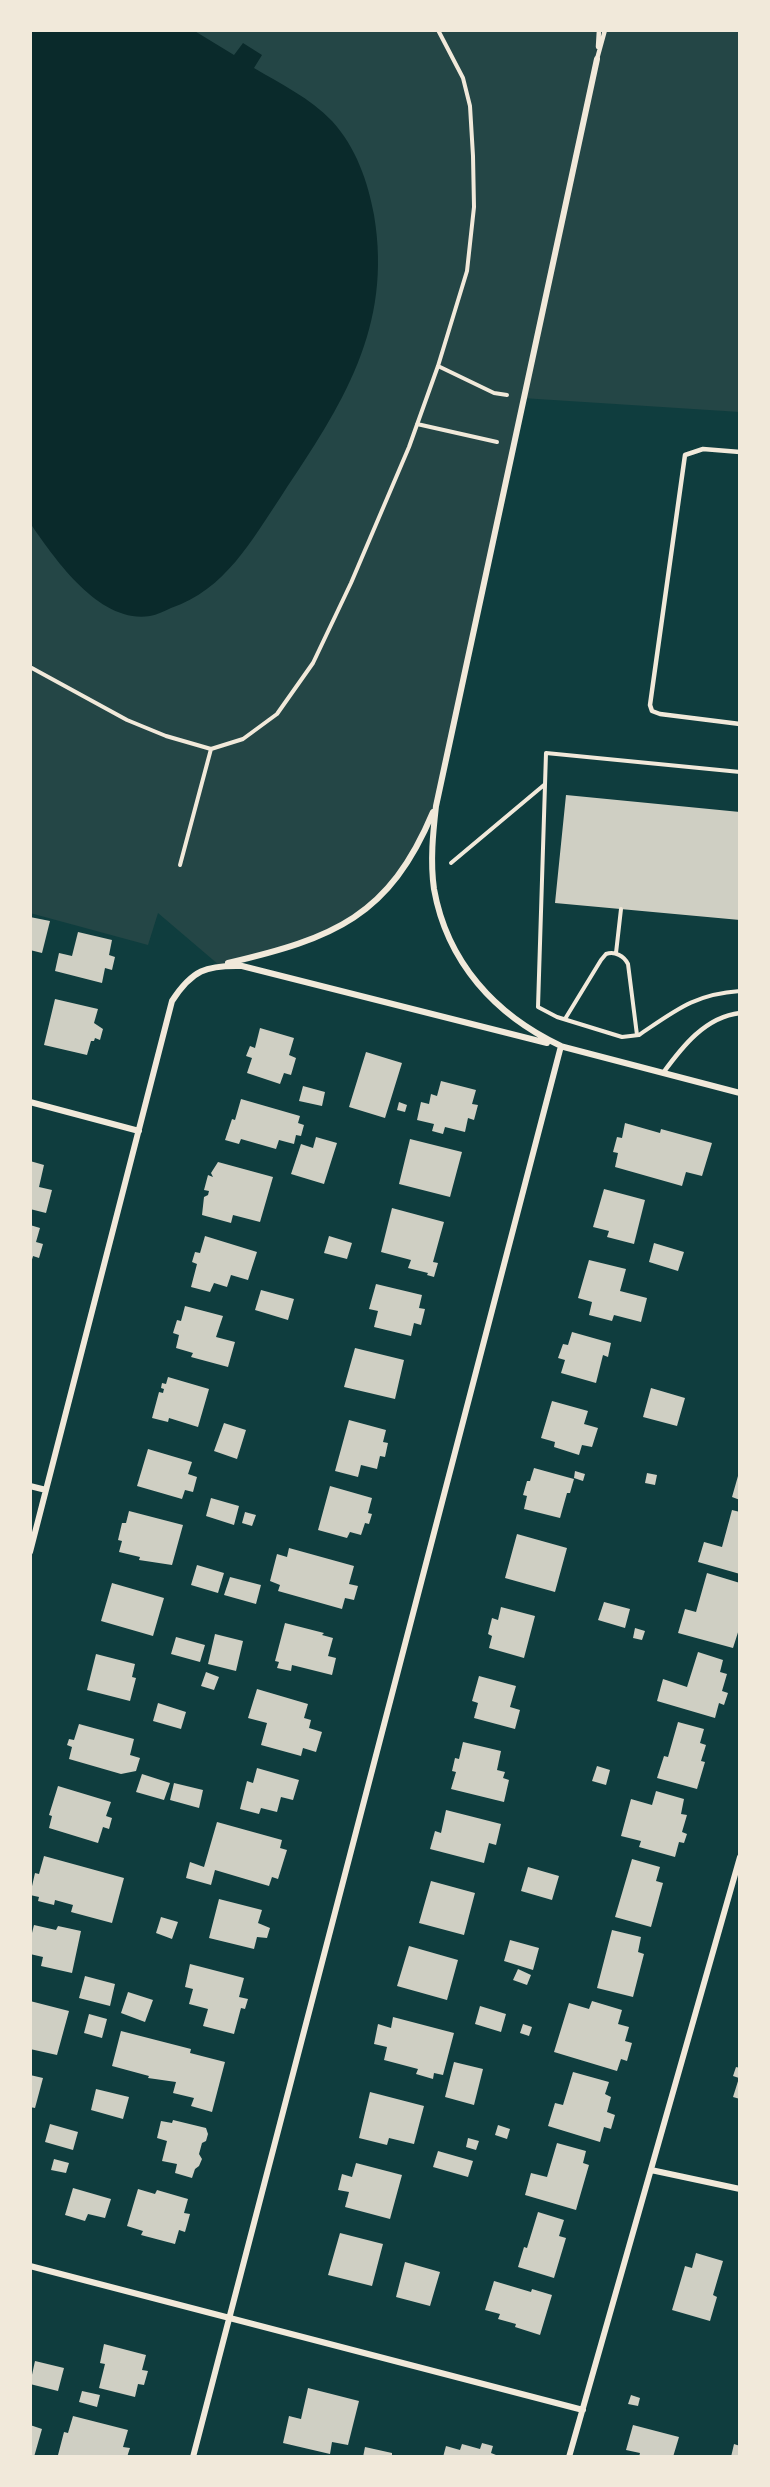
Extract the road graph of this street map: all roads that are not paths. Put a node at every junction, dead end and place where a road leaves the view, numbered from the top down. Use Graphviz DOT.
graph roads {
  1 [pos="599,30"];
  2 [pos="605,30"];
  3 [pos="597,58"];
  4 [pos="740,452"];
  5 [pos="740,724"];
  6 [pos="436,806"];
  7 [pos="219,965"];
  8 [pos="740,1013"];
  9 [pos="561,1046"];
  10 [pos="663,1073"];
  11 [pos="740,1094"];
  12 [pos="30,1102"];
  13 [pos="139,1131"];
  14 [pos="30,1486"];
  15 [pos="46,1490"];
  16 [pos="30,1552"];
  17 [pos="740,1857"];
  18 [pos="651,2170"];
  19 [pos="740,2189"];
  20 [pos="30,2266"];
  21 [pos="229,2318"];
  22 [pos="583,2410"];
  23 [pos="193,2457"];
  24 [pos="570,2457"];
  1 -- 3 [label="lane"];
  2 -- 3 [label="lane"];
  3 -- 6 [label="street"];
  4 -- 5 [label="lane"];
  6 -- 7 [label="street"];
  6 -- 9 [label="street"];
  7 -- 9 [label="street"];
  7 -- 13 [label="street"];
  8 -- 10 [label="lane"];
  9 -- 10 [label="street"];
  9 -- 21 [label="street"];
  10 -- 11 [label="street"];
  12 -- 13 [label="street"];
  13 -- 15 [label="street"];
  14 -- 15 [label="street"];
  15 -- 16 [label="street"];
  17 -- 18 [label="street"];
  18 -- 19 [label="street"];
  18 -- 22 [label="street"];
  20 -- 21 [label="street"];
  21 -- 22 [label="street"];
  21 -- 23 [label="street"];
  22 -- 24 [label="street"];
}
